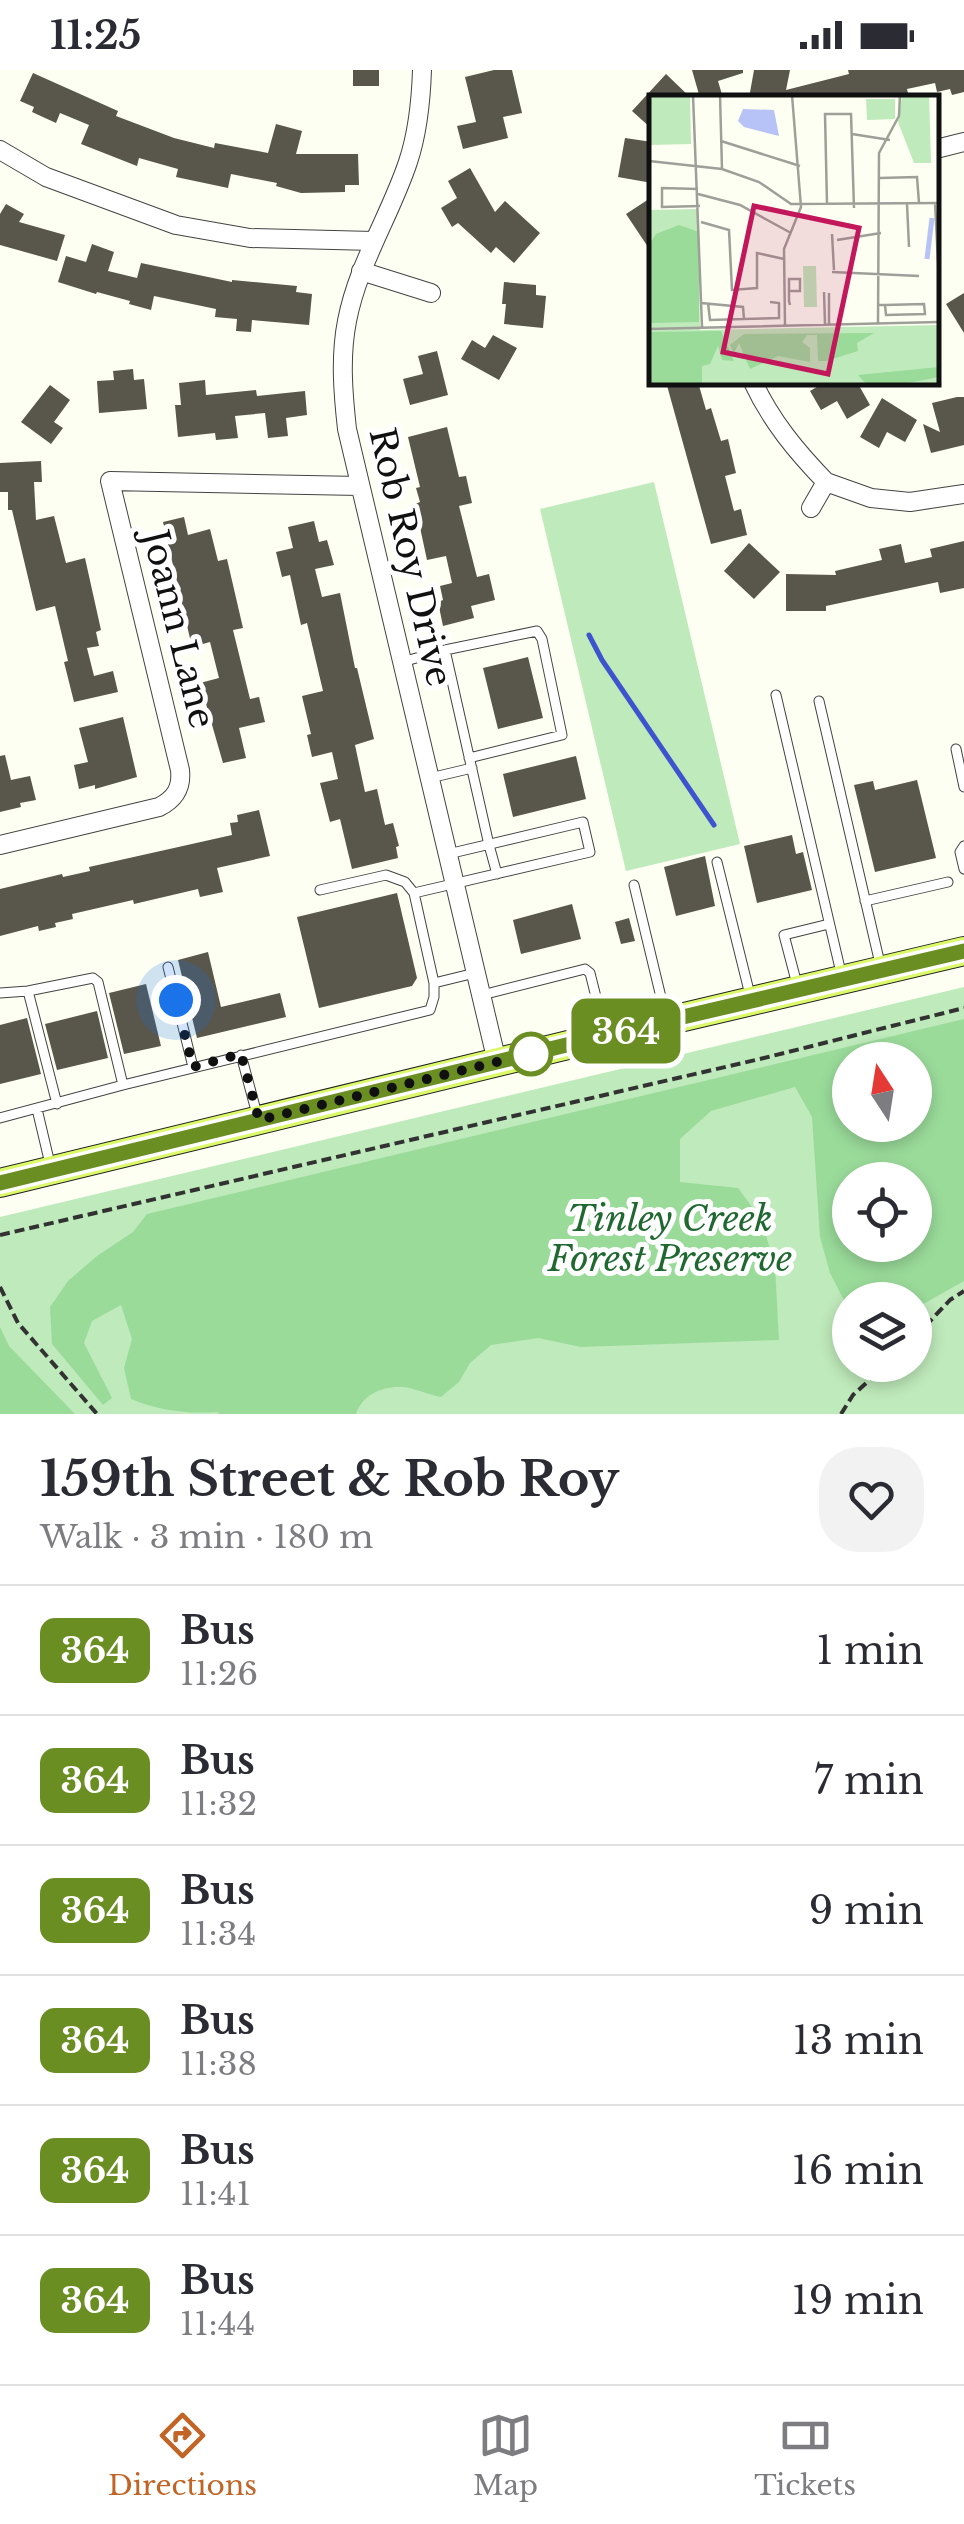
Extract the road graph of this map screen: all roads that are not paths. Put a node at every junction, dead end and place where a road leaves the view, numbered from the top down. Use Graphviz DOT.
graph roads {
  1 [pos="422,70"];
  2 [pos="964,142"];
  3 [pos="939,148"];
  4 [pos="0,150"];
  5 [pos="373,241"];
  6 [pos="361,271"];
  7 [pos="431,293"];
  8 [pos="755,385"];
  9 [pos="826,482"];
  10 [pos="360,486"];
  11 [pos="964,494"];
  12 [pos="812,508"];
  13 [pos="444,650"];
  14 [pos="402,662"];
  15 [pos="776,695"];
  16 [pos="819,701"];
  17 [pos="956,748"];
  18 [pos="471,763"];
  19 [pos="430,778"];
  20 [pos="964,787"];
  21 [pos="490,844"];
  22 [pos="0,846"];
  23 [pos="964,846"];
  24 [pos="448,854"];
  25 [pos="717,862"];
  26 [pos="964,869"];
  27 [pos="496,874"];
  28 [pos="948,882"];
  29 [pos="455,884"];
  30 [pos="634,884"];
  31 [pos="320,890"];
  32 [pos="414,892"];
  33 [pos="865,901"];
  34 [pos="830,924"];
  35 [pos="964,952"];
  36 [pos="168,967"];
  37 [pos="881,971"];
  38 [pos="476,973"];
  39 [pos="843,980"];
  40 [pos="434,983"];
  41 [pos="799,990"];
  42 [pos="28,991"];
  43 [pos="0,993"];
  44 [pos="482,995"];
  45 [pos="752,1001"];
  46 [pos="667,1021"];
  47 [pos="606,1036"];
  48 [pos="241,1054"];
  49 [pos="498,1062"];
  50 [pos="193,1067"];
  51 [pos="123,1085"];
  52 [pos="57,1104"];
  53 [pos="36,1109"];
  54 [pos="0,1118"];
  55 [pos="259,1120"];
  56 [pos="52,1171"];
  57 [pos="0,1183"];
  1 -- 5 [label="street, Rob Roy Drive"];
  2 -- 3 [label="street"];
  4 -- 5 [label="street"];
  5 -- 6 [label="street, Rob Roy Drive"];
  6 -- 7 [label="street"];
  6 -- 10 [label="street, Rob Roy Drive"];
  8 -- 9 [label="street"];
  9 -- 11 [label="street"];
  9 -- 12 [label="street"];
  10 -- 14 [label="street, Rob Roy Drive"];
  10 -- 22 [label="street, Joann Lane"];
  13 -- 14 [label="lane"];
  13 -- 18 [label="lane"];
  13 -- 18 [label="lane"];
  14 -- 19 [label="street, Rob Roy Drive"];
  15 -- 34 [label="lane"];
  16 -- 33 [label="lane"];
  17 -- 20 [label="lane"];
  18 -- 19 [label="lane"];
  18 -- 21 [label="lane"];
  19 -- 24 [label="street, Rob Roy Drive"];
  21 -- 24 [label="lane"];
  21 -- 27 [label="lane"];
  21 -- 27 [label="lane"];
  23 -- 26 [label="lane"];
  24 -- 29 [label="street, Rob Roy Drive"];
  25 -- 45 [label="lane"];
  27 -- 29 [label="lane"];
  28 -- 33 [label="lane"];
  29 -- 32 [label="lane"];
  29 -- 38 [label="street, Rob Roy Drive"];
  30 -- 46 [label="lane"];
  31 -- 32 [label="lane"];
  32 -- 40 [label="lane"];
  33 -- 37 [label="lane"];
  34 -- 39 [label="lane"];
  34 -- 41 [label="lane"];
  35 -- 37 [label="main road"];
  36 -- 50 [label="lane"];
  37 -- 39 [label="main road"];
  38 -- 40 [label="lane"];
  38 -- 44 [label="street, Rob Roy Drive"];
  39 -- 41 [label="main road"];
  40 -- 48 [label="lane"];
  41 -- 45 [label="main road"];
  42 -- 43 [label="lane"];
  42 -- 51 [label="lane"];
  42 -- 52 [label="lane"];
  44 -- 47 [label="lane"];
  44 -- 49 [label="street, Rob Roy Drive"];
  45 -- 46 [label="main road"];
  46 -- 47 [label="main road"];
  47 -- 49 [label="main road"];
  48 -- 50 [label="lane"];
  48 -- 55 [label="lane"];
  49 -- 55 [label="main road"];
  50 -- 51 [label="lane"];
  51 -- 52 [label="lane"];
  52 -- 53 [label="lane"];
  53 -- 54 [label="lane"];
  53 -- 56 [label="lane"];
  55 -- 56 [label="main road"];
  56 -- 57 [label="main road"];
}
